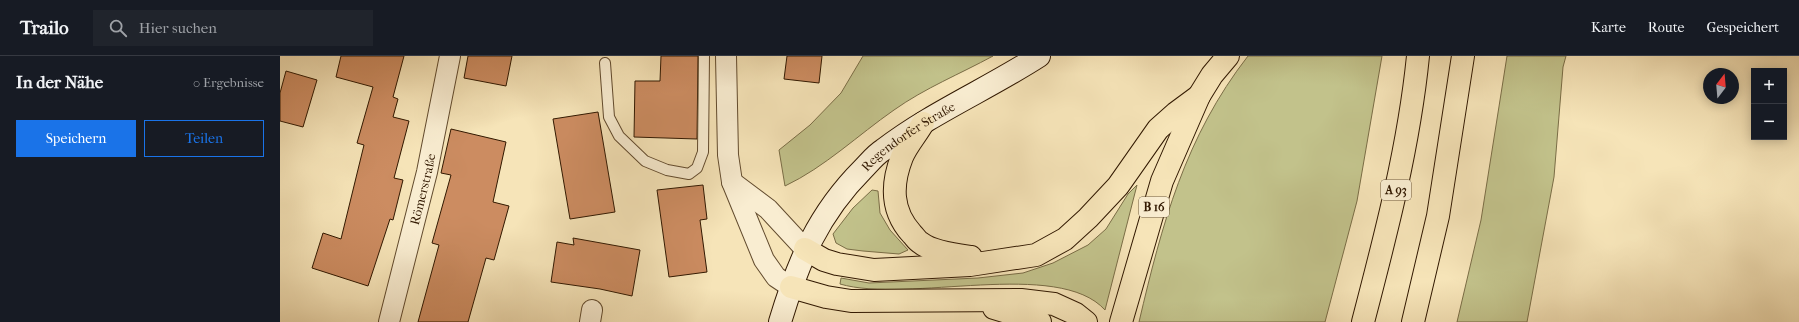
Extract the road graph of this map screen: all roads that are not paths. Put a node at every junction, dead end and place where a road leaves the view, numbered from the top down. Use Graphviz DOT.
graph roads {
  1 [pos="450,56"];
  2 [pos="704,56"];
  3 [pos="726,56"];
  4 [pos="1039,56"];
  5 [pos="1228,56"];
  6 [pos="1418,56"];
  7 [pos="1463,56"];
  8 [pos="605,64"];
  9 [pos="1199,96"];
  10 [pos="923,123"];
  11 [pos="732,182"];
  12 [pos="805,249"];
  13 [pos="1008,260"];
  14 [pos="791,287"];
  15 [pos="948,301"];
  16 [pos="389,322"];
  17 [pos="780,322"];
  18 [pos="1040,322"];
  19 [pos="1086,322"];
  20 [pos="1121,322"];
  21 [pos="1363,322"];
  22 [pos="1413,322"];
  1 -- 16 [label="street, Römerstraße"];
  2 -- 8 [label="lane"];
  3 -- 11 [label="street"];
  4 -- 10 [label="street, Regendorfer Straße"];
  5 -- 9 [label="highway, B 16"];
  6 -- 21 [label="highway, A 93"];
  7 -- 22 [label="highway"];
  9 -- 13 [label="highway, B 16"];
  9 -- 20 [label="highway, B 16"];
  10 -- 12 [label="street, Regendorfer Straße"];
  10 -- 13 [label="highway, B 16"];
  11 -- 12 [label="street"];
  11 -- 14 [label="street"];
  12 -- 13 [label="highway, B 16"];
  12 -- 14 [label="street, Regendorfer Straße"];
  14 -- 15 [label="highway"];
  14 -- 17 [label="street, Regendorfer Straße"];
  15 -- 18 [label="highway"];
  15 -- 19 [label="highway"];
}
